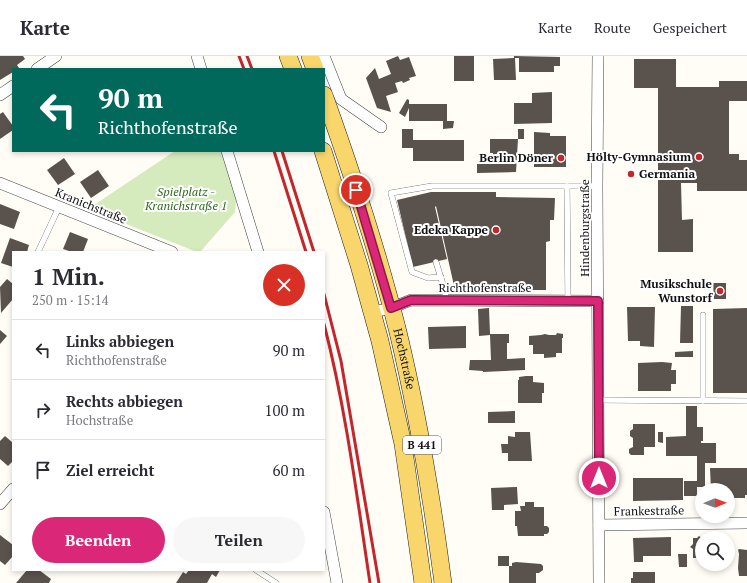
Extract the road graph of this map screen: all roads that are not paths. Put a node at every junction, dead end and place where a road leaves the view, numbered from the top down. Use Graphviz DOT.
graph roads {
  1 [pos="56,56"];
  2 [pos="197,56"];
  3 [pos="288,56"];
  4 [pos="310,56"];
  5 [pos="324,56"];
  6 [pos="598,56"];
  7 [pos="41,63"];
  8 [pos="201,68"];
  9 [pos="293,68"];
  10 [pos="315,68"];
  11 [pos="12,87"];
  12 [pos="0,95"];
  13 [pos="325,98"];
  14 [pos="381,127"];
  15 [pos="227,152"];
  16 [pos="323,152"];
  17 [pos="0,183"];
  18 [pos="567,186"];
  19 [pos="597,186"];
  20 [pos="59,207"];
  21 [pos="38,251"];
  22 [pos="169,251"];
  23 [pos="258,251"];
  24 [pos="436,262"];
  25 [pos="441,277"];
  26 [pos="446,301"];
  27 [pos="568,301"];
  28 [pos="598,301"];
  29 [pos="391,308"];
  30 [pos="373,312"];
  31 [pos="703,315"];
  32 [pos="599,400"];
  33 [pos="702,401"];
  34 [pos="747,401"];
  35 [pos="12,490"];
  36 [pos="0,504"];
  37 [pos="325,517"];
  38 [pos="747,523"];
  39 [pos="599,525"];
  40 [pos="258,571"];
  41 [pos="276,583"];
  42 [pos="337,583"];
  43 [pos="423,583"];
  44 [pos="443,583"];
  45 [pos="599,583"];
  1 -- 7 [label="street"];
  2 -- 8 [label="street"];
  3 -- 9 [label="main road"];
  4 -- 10 [label="main road"];
  5 -- 14 [label="street"];
  6 -- 19 [label="street, Hindenburgstraße"];
  11 -- 12 [label="street"];
  13 -- 29 [label="main road, Hochstraße / B 441"];
  15 -- 23 [label="street"];
  16 -- 30 [label="main road, Hochstraße / B 441"];
  17 -- 20 [label="street, Kranichstraße"];
  18 -- 19 [label="lane"];
  18 -- 25 [label="lane"];
  18 -- 27 [label="lane"];
  19 -- 28 [label="street, Hindenburgstraße"];
  20 -- 21 [label="lane"];
  20 -- 22 [label="street, Kranichstraße"];
  24 -- 25 [label="lane"];
  25 -- 26 [label="lane"];
  26 -- 27 [label="street, Richthofenstraße"];
  26 -- 29 [label="street, Richthofenstraße"];
  27 -- 28 [label="street, Richthofenstraße"];
  28 -- 32 [label="street, Hindenburgstraße"];
  29 -- 30 [label="street, Richthofenstraße"];
  29 -- 44 [label="main road, Hochstraße / B 441"];
  30 -- 43 [label="main road, Hochstraße / B 441"];
  31 -- 33 [label="lane"];
  32 -- 33 [label="lane"];
  32 -- 39 [label="street, Hindenburgstraße"];
  33 -- 34 [label="lane"];
  35 -- 36 [label="street"];
  37 -- 42 [label="street"];
  38 -- 39 [label="street, Frankestraße"];
  39 -- 45 [label="street, Hindenburgstraße"];
  40 -- 41 [label="lane"];
}
